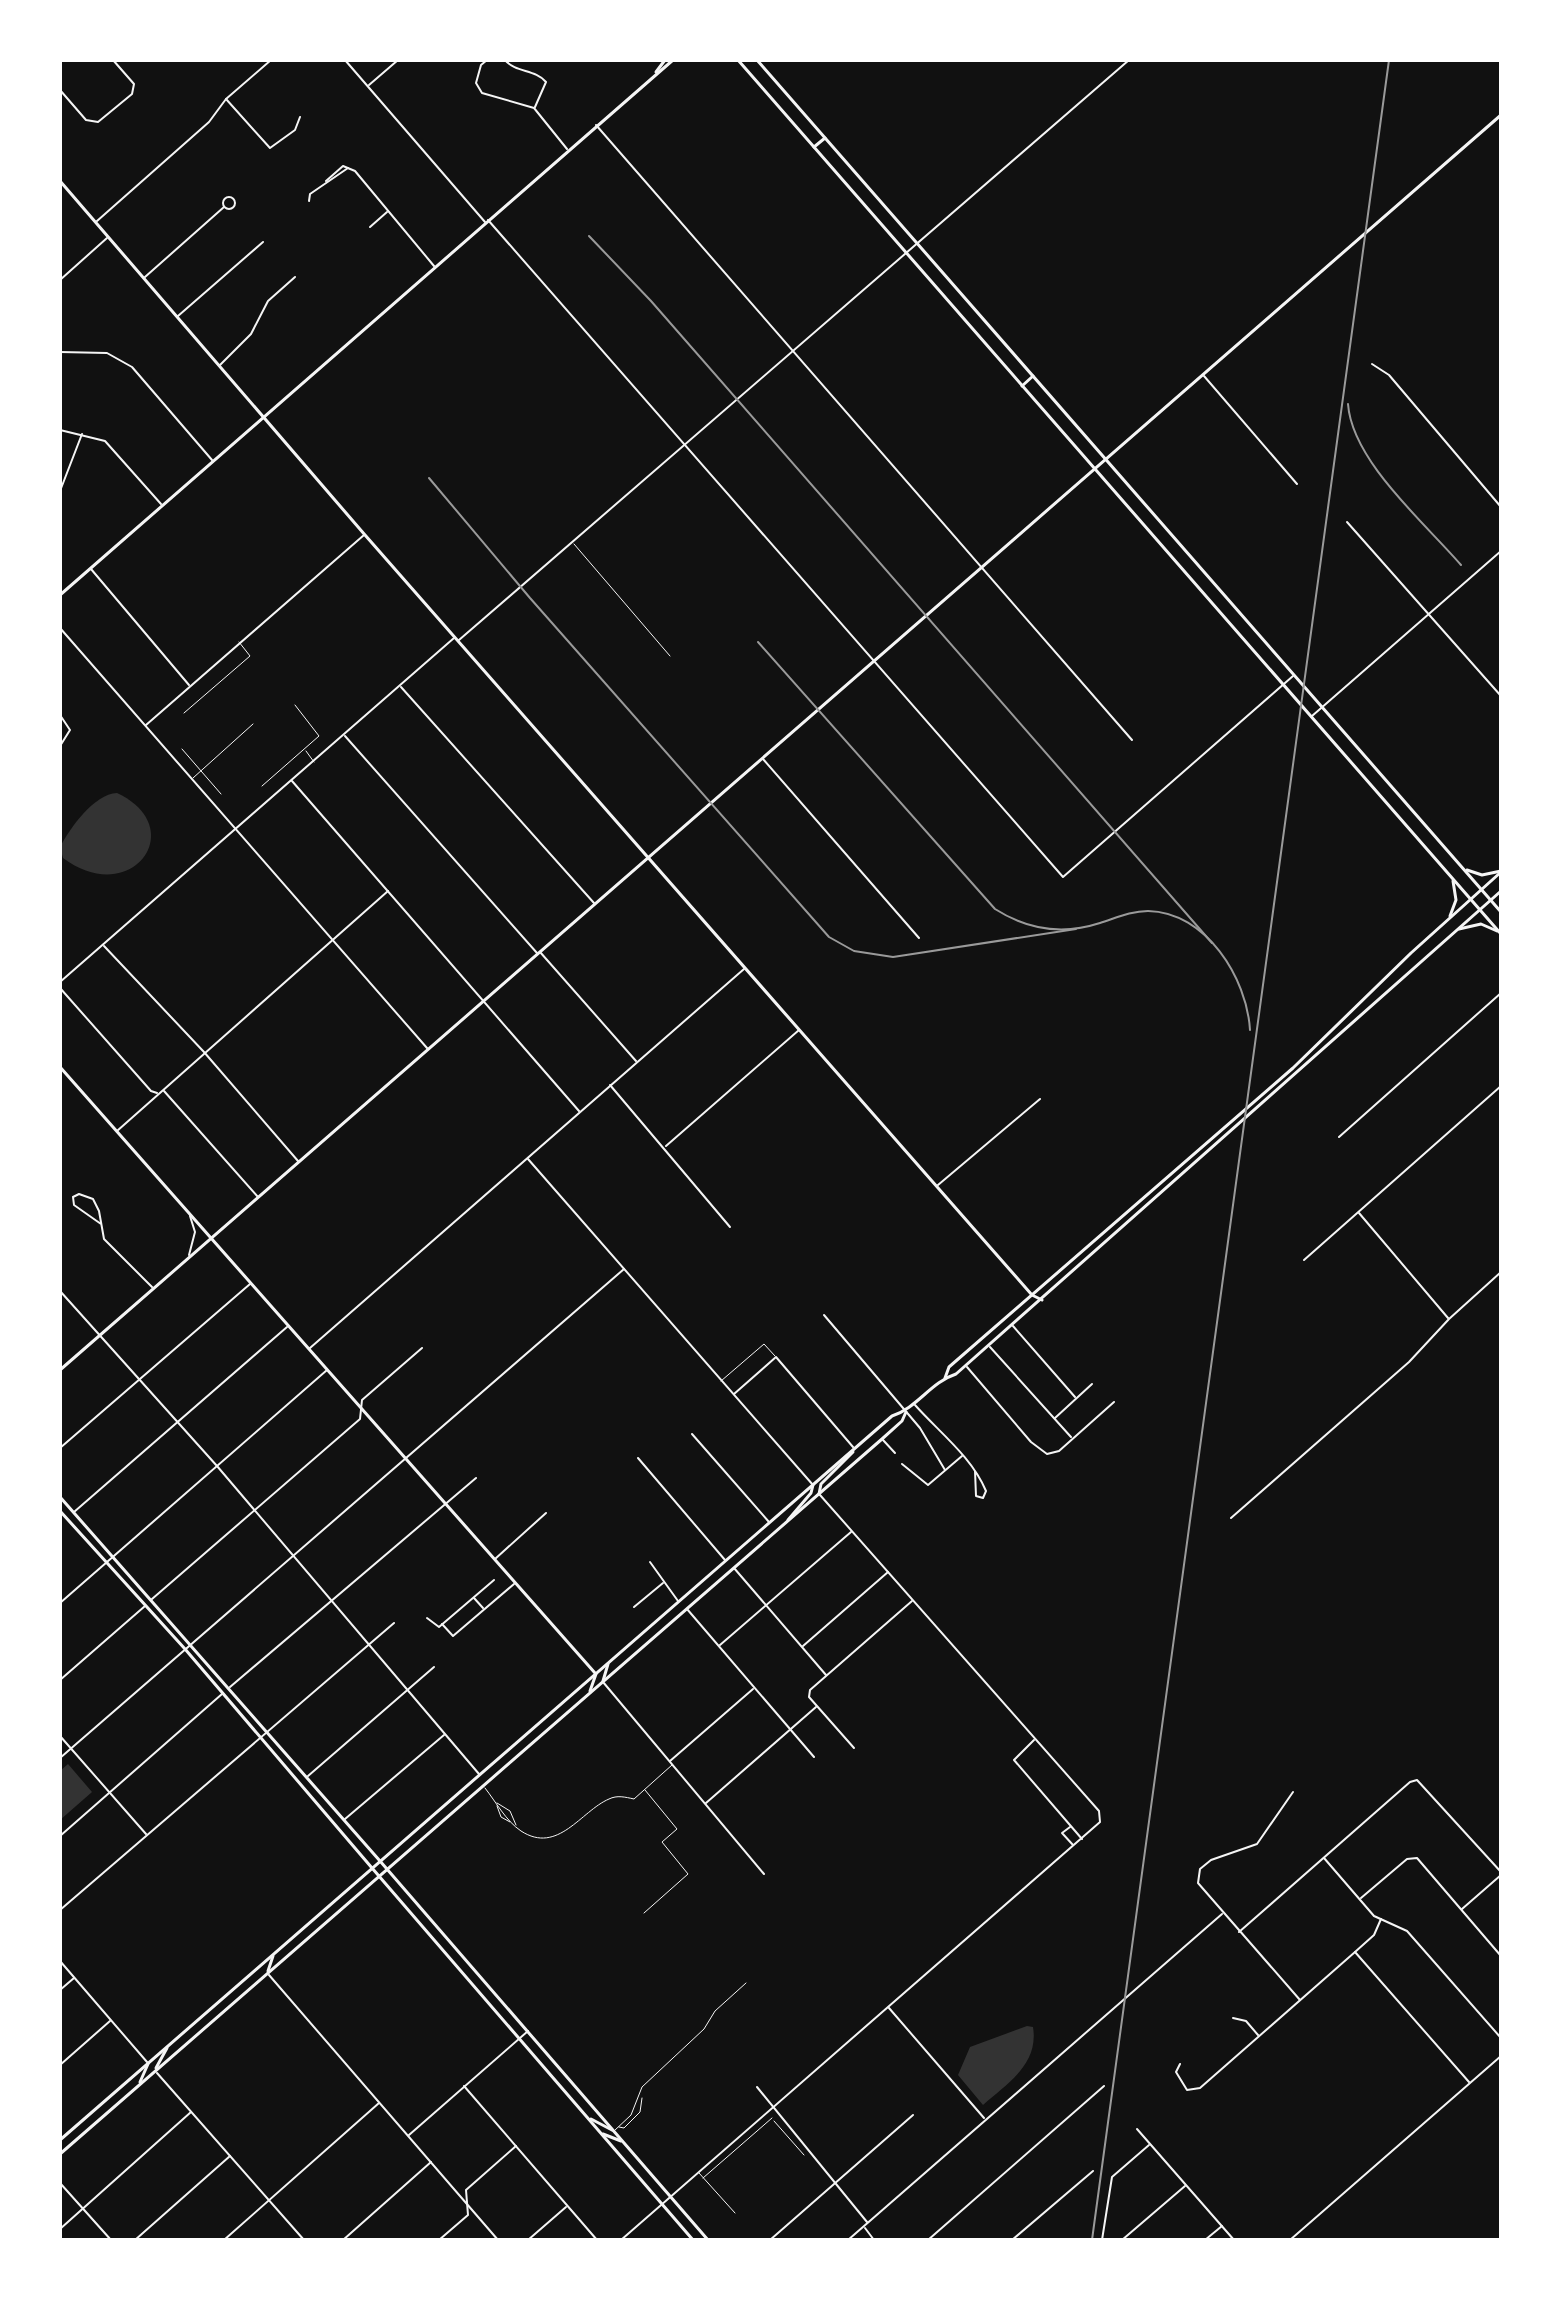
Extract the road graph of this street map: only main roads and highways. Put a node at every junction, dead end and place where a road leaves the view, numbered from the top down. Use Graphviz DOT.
graph roads {
  1 [pos="665,60"];
  2 [pos="673,60"];
  3 [pos="738,60"];
  4 [pos="757,60"];
  5 [pos="656,72"];
  6 [pos="1501,115"];
  7 [pos="825,138"];
  8 [pos="814,147"];
  9 [pos="60,181"];
  10 [pos="1033,376"];
  11 [pos="1022,386"];
  12 [pos="263,416"];
  13 [pos="1105,459"];
  14 [pos="1094,468"];
  15 [pos="1199,566"];
  16 [pos="1188,576"];
  17 [pos="60,595"];
  18 [pos="649,857"];
  19 [pos="1462,867"];
  20 [pos="1501,872"];
  21 [pos="1452,878"];
  22 [pos="1481,890"];
  23 [pos="1501,891"];
  24 [pos="1471,899"];
  25 [pos="1491,900"];
  26 [pos="1480,910"];
  27 [pos="1501,912"];
  28 [pos="1449,919"];
  29 [pos="1457,930"];
  30 [pos="1501,933"];
  31 [pos="60,1067"];
  32 [pos="212,1238"];
  33 [pos="1032,1295"];
  34 [pos="1042,1300"];
  35 [pos="60,1370"];
  36 [pos="945,1378"];
  37 [pos="906,1412"];
  38 [pos="855,1449"];
  39 [pos="813,1485"];
  40 [pos="819,1494"];
  41 [pos="60,1497"];
  42 [pos="60,1511"];
  43 [pos="787,1522"];
  44 [pos="608,1664"];
  45 [pos="596,1674"];
  46 [pos="603,1682"];
  47 [pos="590,1693"];
  48 [pos="380,1861"];
  49 [pos="372,1868"];
  50 [pos="387,1869"];
  51 [pos="378,1876"];
  52 [pos="275,1952"];
  53 [pos="267,1973"];
  54 [pos="219,2002"];
  55 [pos="218,2016"];
  56 [pos="167,2048"];
  57 [pos="148,2063"];
  58 [pos="155,2071"];
  59 [pos="138,2086"];
  60 [pos="587,2117"];
  61 [pos="614,2131"];
  62 [pos="602,2134"];
  63 [pos="60,2140"];
  64 [pos="624,2143"];
  65 [pos="60,2154"];
  66 [pos="693,2240"];
  67 [pos="708,2240"];
  1 -- 5 [label="main road"];
  2 -- 5 [label="main road"];
  3 -- 8 [label="main road"];
  4 -- 7 [label="main road"];
  5 -- 12 [label="main road"];
  6 -- 13 [label="main road"];
  7 -- 8 [label="main road"];
  7 -- 10 [label="main road"];
  8 -- 11 [label="main road"];
  9 -- 12 [label="main road"];
  10 -- 11 [label="main road"];
  10 -- 13 [label="main road"];
  11 -- 14 [label="main road"];
  12 -- 17 [label="main road"];
  12 -- 18 [label="main road"];
  13 -- 14 [label="main road"];
  13 -- 15 [label="main road"];
  14 -- 16 [label="main road"];
  14 -- 18 [label="main road"];
  15 -- 16 [label="main road"];
  15 -- 19 [label="main road"];
  16 -- 21 [label="main road"];
  18 -- 32 [label="main road"];
  18 -- 33 [label="main road"];
  19 -- 20 [label="main road"];
  19 -- 22 [label="main road"];
  20 -- 22 [label="main road"];
  21 -- 24 [label="main road"];
  21 -- 28 [label="main road"];
  22 -- 24 [label="main road"];
  22 -- 25 [label="main road"];
  23 -- 25 [label="main road"];
  24 -- 26 [label="main road"];
  24 -- 28 [label="main road"];
  25 -- 26 [label="main road"];
  25 -- 27 [label="main road"];
  26 -- 29 [label="main road"];
  26 -- 30 [label="main road"];
  28 -- 33 [label="main road"];
  29 -- 30 [label="main road"];
  29 -- 34 [label="main road"];
  31 -- 32 [label="main road"];
  32 -- 35 [label="main road"];
  32 -- 45 [label="main road"];
  33 -- 34 [label="main road"];
  33 -- 36 [label="main road"];
  34 -- 36 [label="main road"];
  36 -- 37 [label="main road"];
  37 -- 38 [label="main road"];
  37 -- 40 [label="main road"];
  38 -- 39 [label="main road"];
  38 -- 40 [label="main road"];
  39 -- 43 [label="main road"];
  39 -- 44 [label="main road"];
  40 -- 43 [label="main road"];
  41 -- 48 [label="main road"];
  42 -- 49 [label="main road"];
  43 -- 46 [label="main road"];
  44 -- 45 [label="main road"];
  44 -- 46 [label="main road"];
  45 -- 47 [label="main road"];
  45 -- 48 [label="main road"];
  46 -- 47 [label="main road"];
  47 -- 50 [label="main road"];
  48 -- 49 [label="main road"];
  48 -- 50 [label="main road"];
  49 -- 51 [label="main road"];
  49 -- 52 [label="main road"];
  50 -- 51 [label="main road"];
  50 -- 61 [label="main road"];
  51 -- 53 [label="main road"];
  51 -- 60 [label="main road"];
  52 -- 53 [label="main road"];
  52 -- 54 [label="main road"];
  53 -- 55 [label="main road"];
  54 -- 55 [label="main road"];
  54 -- 56 [label="main road"];
  55 -- 58 [label="main road"];
  56 -- 57 [label="main road"];
  56 -- 58 [label="main road"];
  57 -- 59 [label="main road"];
  57 -- 63 [label="main road"];
  58 -- 59 [label="main road"];
  59 -- 65 [label="main road"];
  60 -- 61 [label="main road"];
  60 -- 62 [label="main road"];
  61 -- 64 [label="main road"];
  62 -- 64 [label="main road"];
  62 -- 66 [label="main road"];
  64 -- 67 [label="main road"];
}
